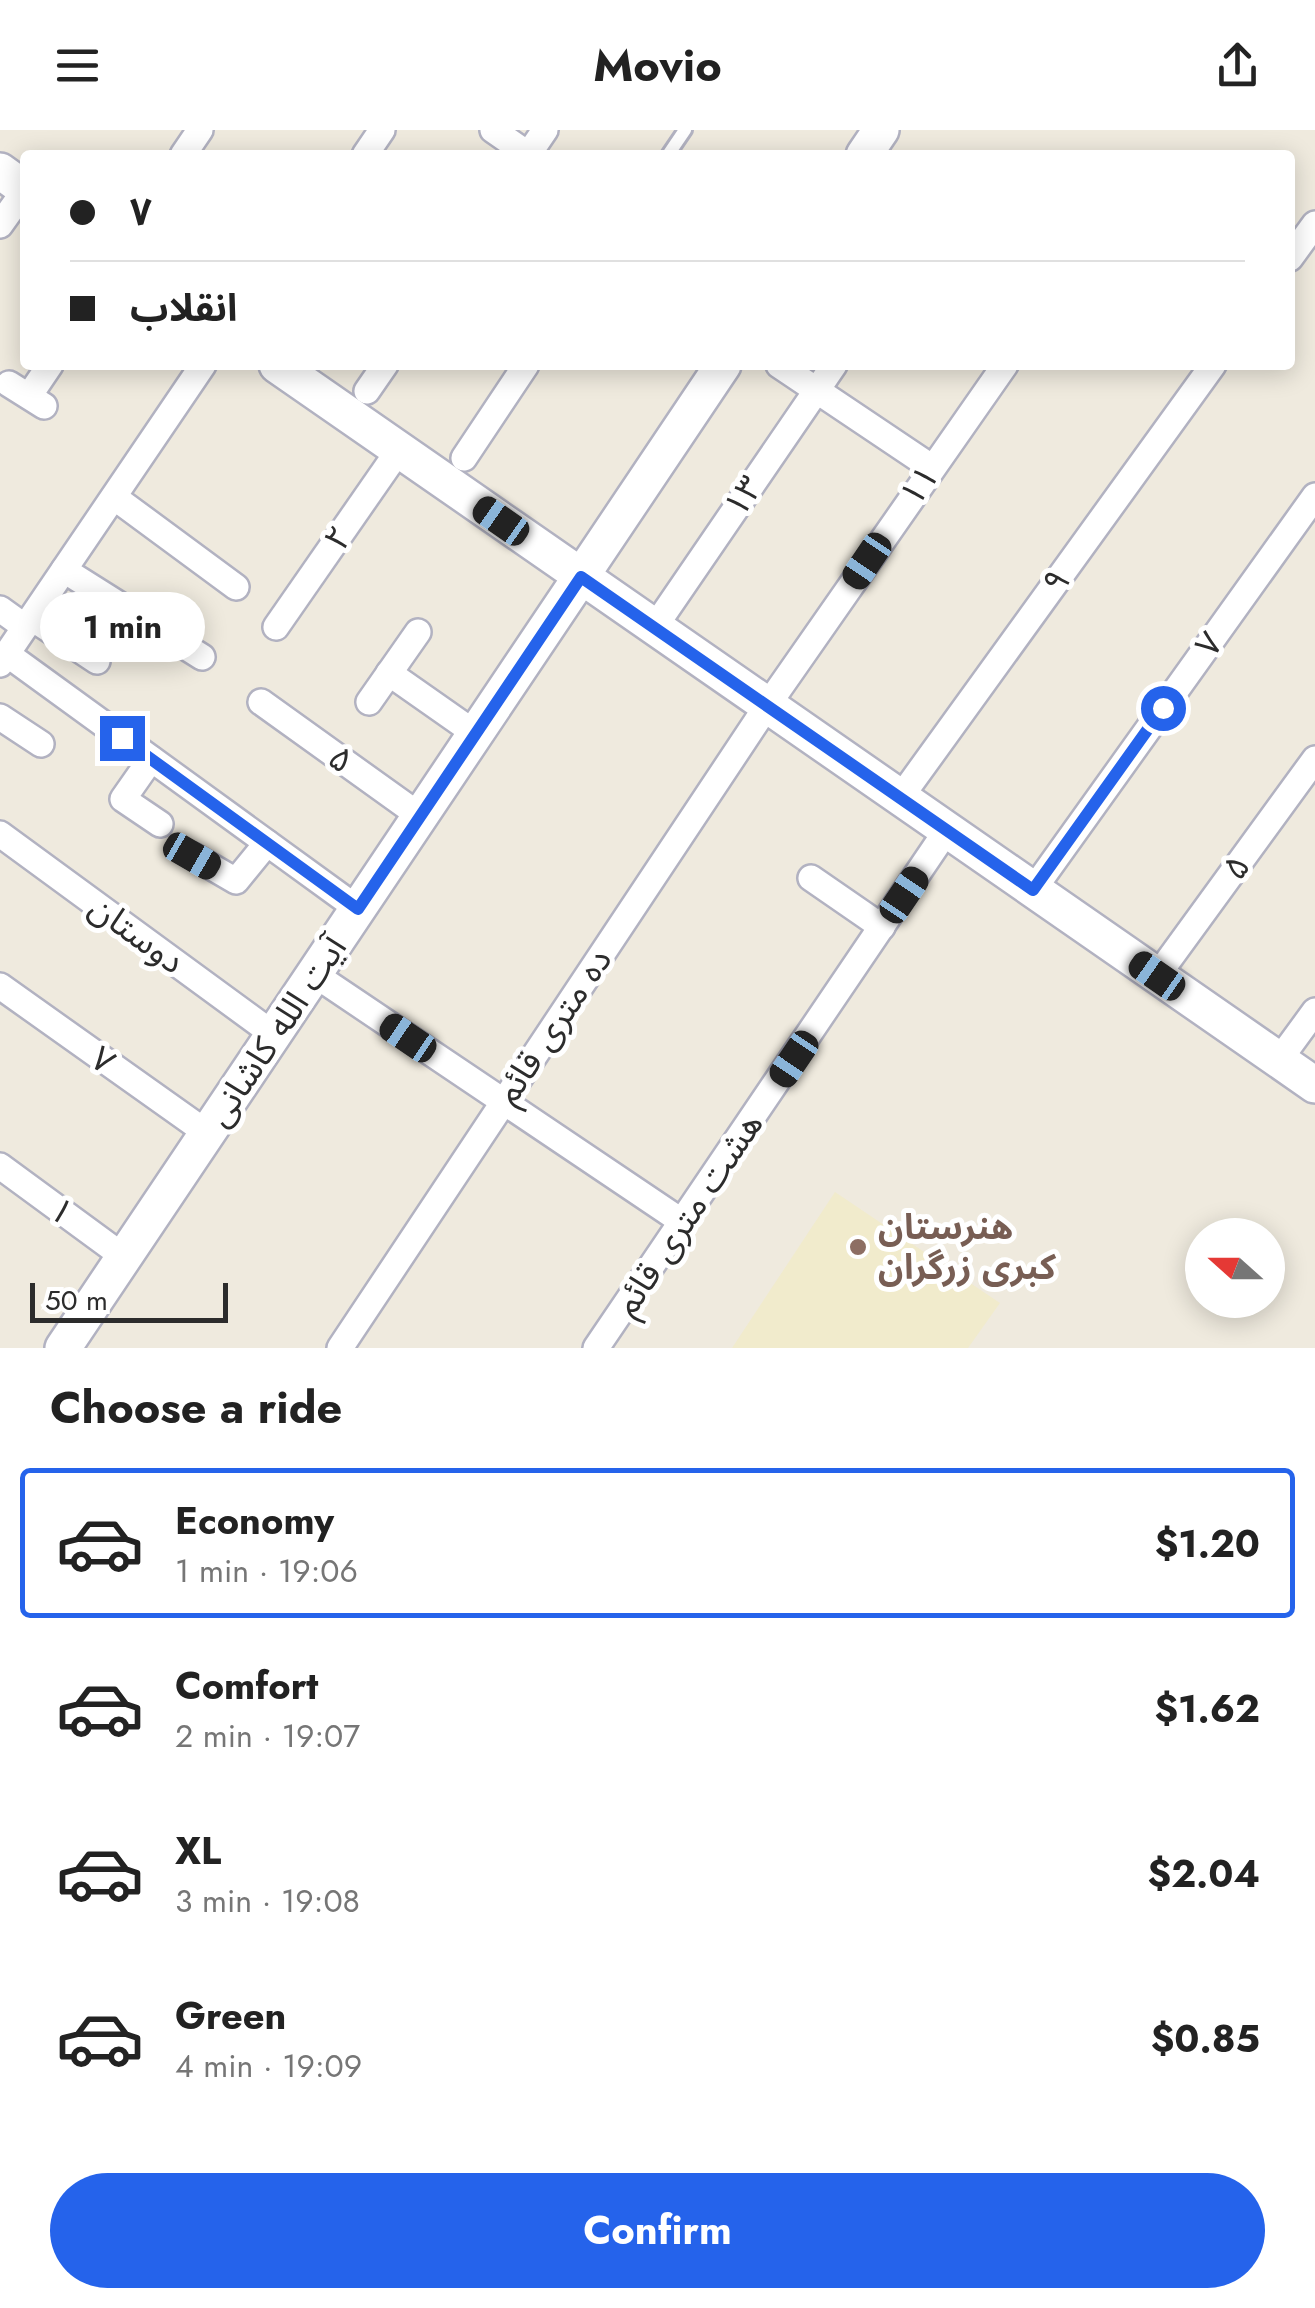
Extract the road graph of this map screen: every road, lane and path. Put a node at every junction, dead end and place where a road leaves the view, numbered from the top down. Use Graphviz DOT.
graph roads {
  1 [pos="493,130"];
  2 [pos="522,150"];
  3 [pos="0,171"];
  4 [pos="20,186"];
  5 [pos="20,197"];
  6 [pos="1315,224"];
  7 [pos="0,226"];
  8 [pos="1295,251"];
  9 [pos="46,370"];
  10 [pos="200,370"];
  11 [pos="284,370"];
  12 [pos="382,370"];
  13 [pos="523,370"];
  14 [pos="721,370"];
  15 [pos="785,370"];
  16 [pos="830,370"];
  17 [pos="1001,370"];
  18 [pos="1209,370"];
  19 [pos="815,390"];
  20 [pos="367,391"];
  21 [pos="27,395"];
  22 [pos="399,450"];
  23 [pos="464,458"];
  24 [pos="931,468"];
  25 [pos="1315,496"];
  26 [pos="114,497"];
  27 [pos="64,570"];
  28 [pos="581,577"];
  29 [pos="236,587"];
  30 [pos="0,609"];
  31 [pos="28,623"];
  32 [pos="276,627"];
  33 [pos="654,628"];
  34 [pos="418,632"];
  35 [pos="202,657"];
  36 [pos="4,659"];
  37 [pos="97,661"];
  38 [pos="390,674"];
  39 [pos="261,702"];
  40 [pos="369,702"];
  41 [pos="767,706"];
  42 [pos="0,717"];
  43 [pos="476,734"];
  44 [pos="41,744"];
  45 [pos="152,759"];
  46 [pos="1315,759"];
  47 [pos="900,798"];
  48 [pos="420,816"];
  49 [pos="160,824"];
  50 [pos="947,830"];
  51 [pos="0,834"];
  52 [pos="267,843"];
  53 [pos="192,856"];
  54 [pos="811,878"];
  55 [pos="1033,890"];
  56 [pos="358,909"];
  57 [pos="882,927"];
  58 [pos="314,974"];
  59 [pos="1157,976"];
  60 [pos="0,986"];
  61 [pos="1315,1011"];
  62 [pos="274,1034"];
  63 [pos="1279,1060"];
  64 [pos="1315,1085"];
  65 [pos="502,1101"];
  66 [pos="207,1133"];
  67 [pos="0,1166"];
  68 [pos="684,1224"];
  69 [pos="124,1257"];
  70 [pos="62,1348"];
  71 [pos="340,1348"];
  72 [pos="596,1348"];
  1 -- 2 [label="street"];
  3 -- 4 [label="street"];
  5 -- 7 [label="street"];
  6 -- 8 [label="street"];
  9 -- 21 [label="street"];
  10 -- 26 [label="street"];
  11 -- 22 [label="street"];
  12 -- 20 [label="street"];
  13 -- 23 [label="street"];
  14 -- 28 [label="street, آیت الله کاشانی"];
  15 -- 19 [label="street"];
  16 -- 19 [label="street, ۱۳"];
  17 -- 24 [label="street, ۱۱"];
  18 -- 47 [label="street, ۹"];
  19 -- 24 [label="street"];
  19 -- 33 [label="street, ۱۳"];
  22 -- 28 [label="street"];
  22 -- 32 [label="street, ۲"];
  24 -- 41 [label="street, ۱۱"];
  25 -- 55 [label="street, ۷"];
  26 -- 27 [label="street"];
  26 -- 29 [label="street"];
  27 -- 31 [label="street"];
  27 -- 35 [label="street"];
  28 -- 33 [label="street"];
  28 -- 43 [label="street, آیت الله کاشانی"];
  30 -- 31 [label="street"];
  31 -- 36 [label="street"];
  31 -- 37 [label="street"];
  33 -- 41 [label="street"];
  34 -- 38 [label="street"];
  36 -- 45 [label="street"];
  38 -- 40 [label="street"];
  38 -- 43 [label="street"];
  39 -- 48 [label="street, ۵"];
  41 -- 47 [label="street"];
  41 -- 65 [label="street, ده متری قائم"];
  42 -- 44 [label="street"];
  43 -- 48 [label="street, آیت الله کاشانی"];
  45 -- 49 [label="street"];
  45 -- 52 [label="street"];
  46 -- 59 [label="street, ۵"];
  47 -- 50 [label="street"];
  48 -- 56 [label="street, آیت الله کاشانی"];
  50 -- 55 [label="street"];
  50 -- 57 [label="street, هشت متری قائم"];
  51 -- 62 [label="street, دوستان"];
  52 -- 53 [label="street"];
  52 -- 56 [label="street"];
  54 -- 57 [label="street"];
  55 -- 59 [label="street"];
  56 -- 58 [label="street, آیت الله کاشانی"];
  57 -- 68 [label="street, هشت متری قائم"];
  58 -- 62 [label="street, آیت الله کاشانی"];
  58 -- 65 [label="street"];
  59 -- 63 [label="street"];
  60 -- 66 [label="street, ۷"];
  61 -- 63 [label="street"];
  62 -- 66 [label="street, آیت الله کاشانی"];
  63 -- 64 [label="street"];
  65 -- 68 [label="street"];
  65 -- 71 [label="street, ده متری قائم"];
  66 -- 69 [label="street, آیت الله کاشانی"];
  67 -- 69 [label="street, ۱"];
  68 -- 72 [label="street, هشت متری قائم"];
  69 -- 70 [label="street, آیت الله کاشانی"];
}
